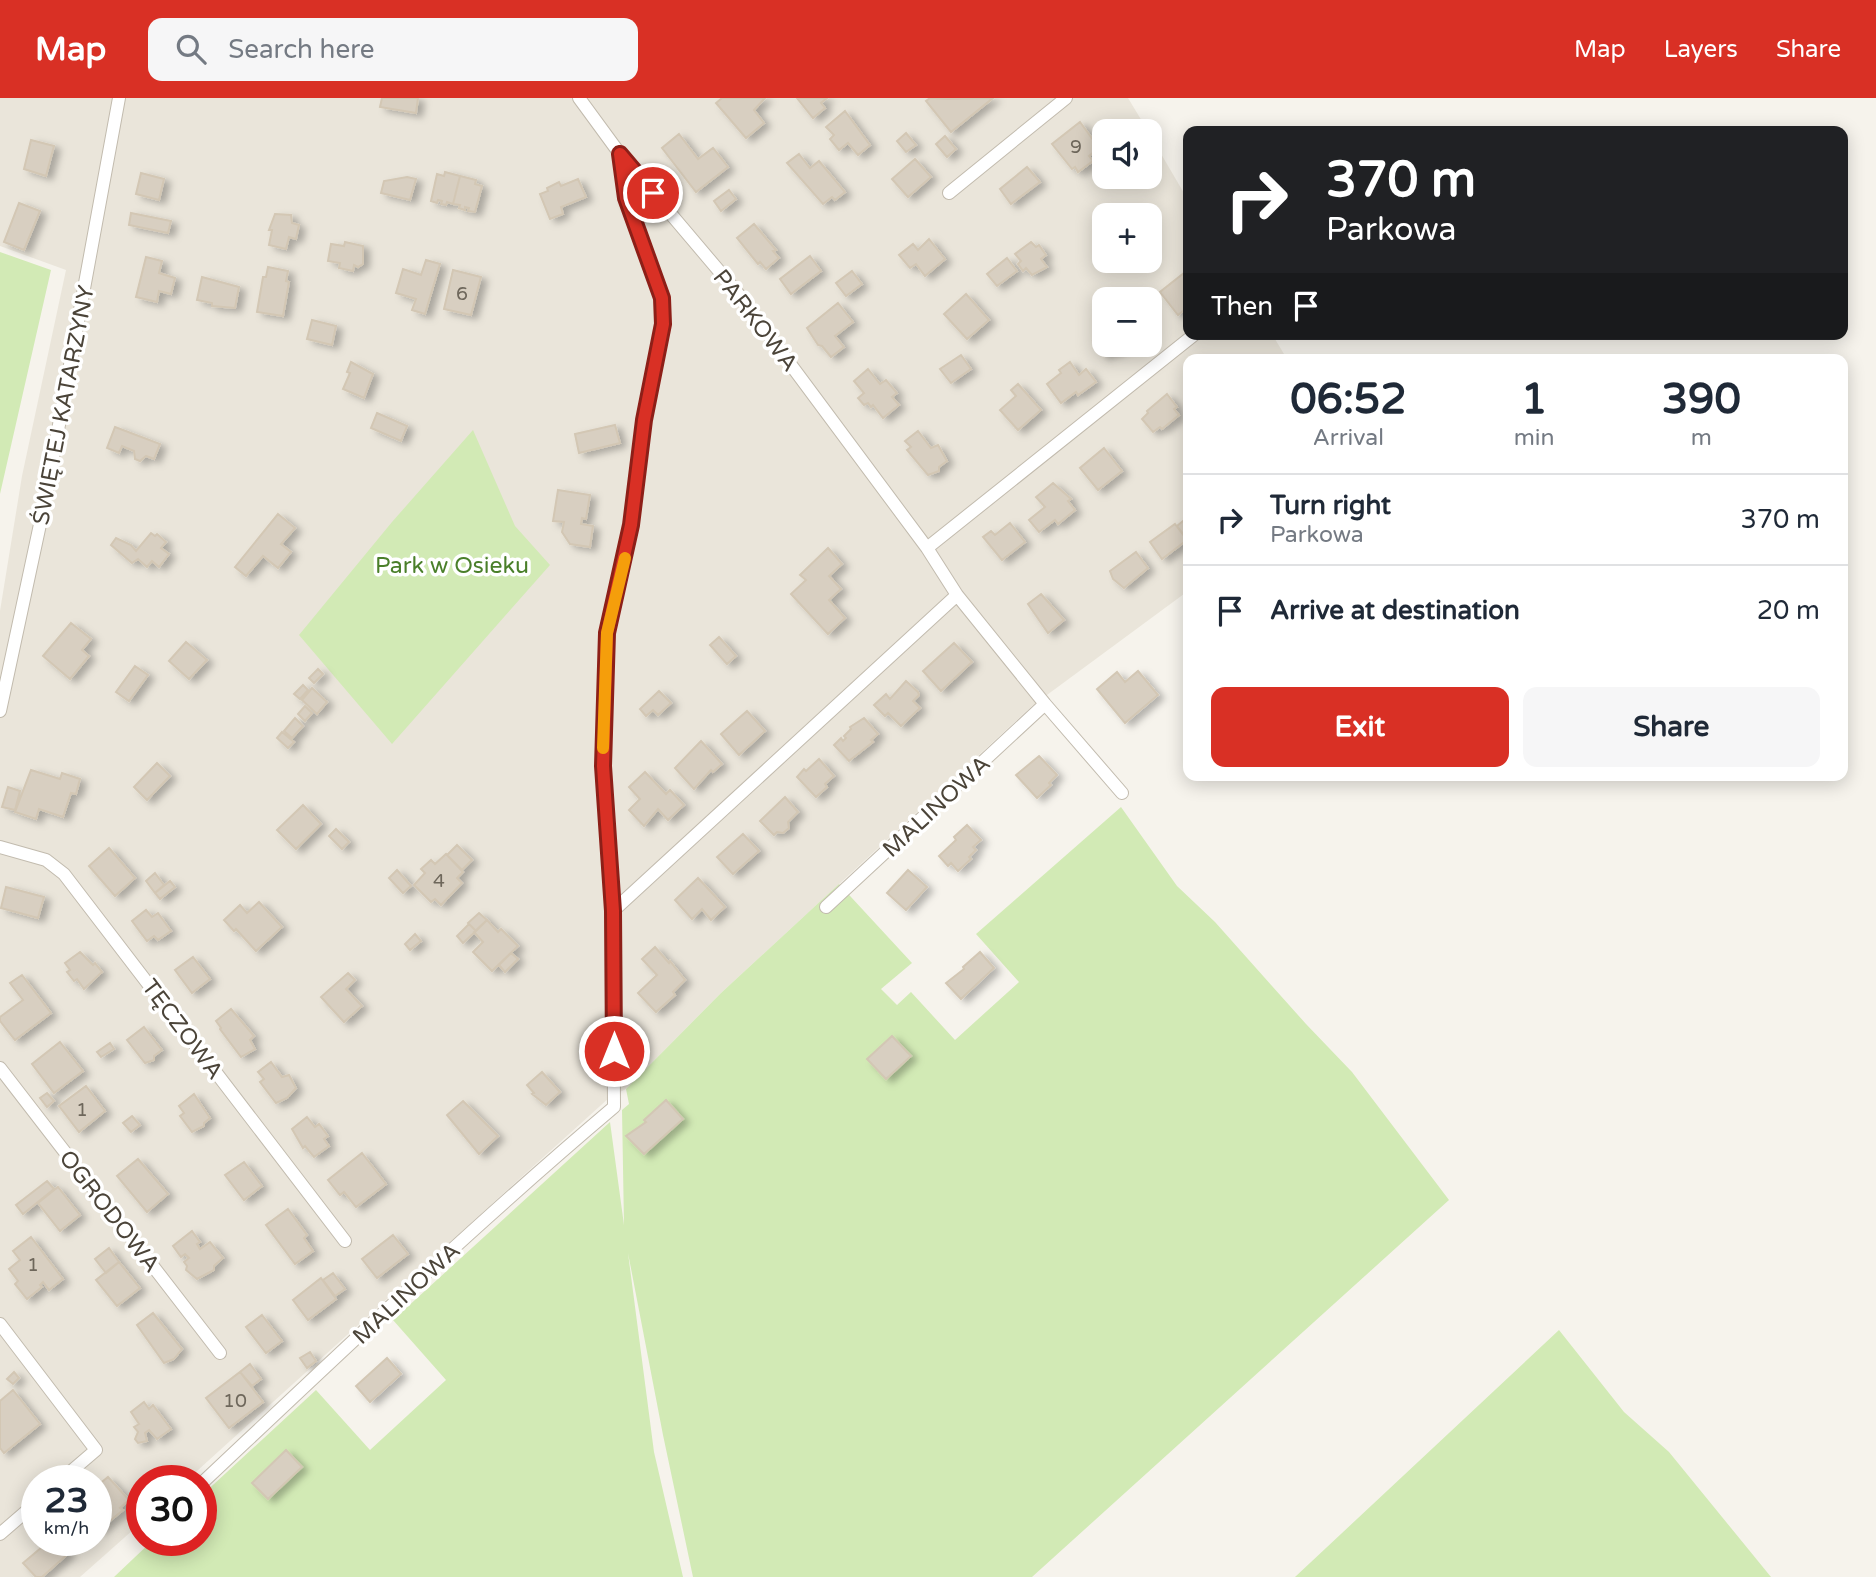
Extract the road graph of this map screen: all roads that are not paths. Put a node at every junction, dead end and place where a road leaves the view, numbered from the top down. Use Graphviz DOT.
graph roads {
  1 [pos="119,98"];
  2 [pos="579,98"];
  3 [pos="1066,98"];
  4 [pos="620,154"];
  5 [pos="949,192"];
  6 [pos="1187,340"];
  7 [pos="927,548"];
  8 [pos="957,595"];
  9 [pos="1045,704"];
  10 [pos="0,711"];
  11 [pos="1122,793"];
  12 [pos="0,847"];
  13 [pos="826,907"];
  14 [pos="613,911"];
  15 [pos="0,1068"];
  16 [pos="345,1241"];
  17 [pos="0,1324"];
  18 [pos="220,1353"];
  19 [pos="78,1465"];
  20 [pos="217,1469"];
  21 [pos="21,1516"];
  22 [pos="0,1534"];
  1 -- 10 [label="street, ŚWIĘTEJ KATARZYNY"];
  2 -- 4 [label="street, PARKOWA"];
  3 -- 5 [label="street"];
  4 -- 7 [label="street, PARKOWA"];
  4 -- 14 [label="street"];
  6 -- 7 [label="street"];
  7 -- 8 [label="street, PARKOWA"];
  8 -- 9 [label="street, PARKOWA"];
  8 -- 14 [label="street"];
  9 -- 11 [label="street, PARKOWA"];
  9 -- 13 [label="street, MALINOWA"];
  12 -- 16 [label="street, TĘCZOWA"];
  14 -- 20 [label="street, MALINOWA"];
  15 -- 18 [label="street, OGRODOWA"];
  17 -- 19 [label="street"];
  21 -- 22 [label="street"];
}
